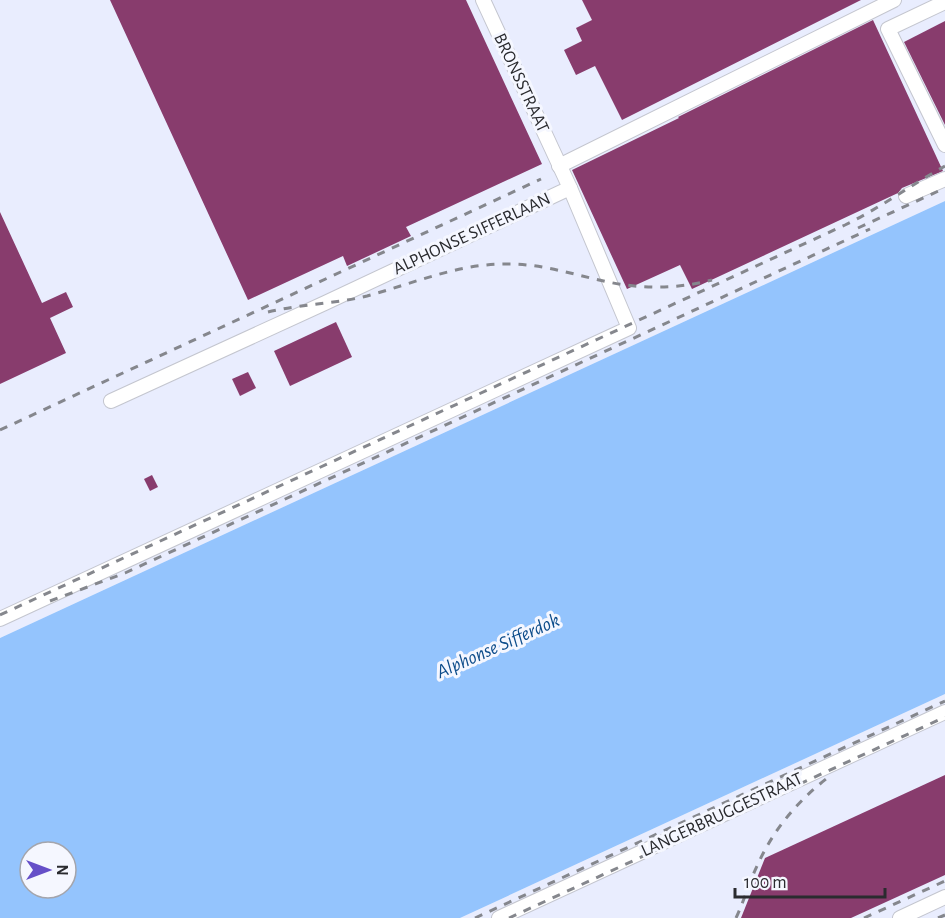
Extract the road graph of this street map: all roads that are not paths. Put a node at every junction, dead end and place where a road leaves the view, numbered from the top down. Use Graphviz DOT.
graph roads {
  1 [pos="483,0"];
  2 [pos="894,0"];
  3 [pos="945,2"];
  4 [pos="945,145"];
  5 [pos="559,166"];
  6 [pos="945,179"];
  7 [pos="570,188"];
  8 [pos="906,196"];
  9 [pos="111,401"];
  10 [pos="0,619"];
  11 [pos="945,712"];
  12 [pos="945,897"];
  13 [pos="499,918"];
  14 [pos="900,918"];
  1 -- 5 [label="street, BRONSSTRAAT"];
  2 -- 5 [label="street, ALPHONSE SIFFERLAAN"];
  3 -- 4 [label="street"];
  5 -- 7 [label="street, ALPHONSE SIFFERLAAN"];
  6 -- 8 [label="street"];
  7 -- 9 [label="street, ALPHONSE SIFFERLAAN"];
  7 -- 10 [label="street"];
  11 -- 13 [label="street, LANGERBRUGGESTRAAT"];
  12 -- 14 [label="street"];
}
